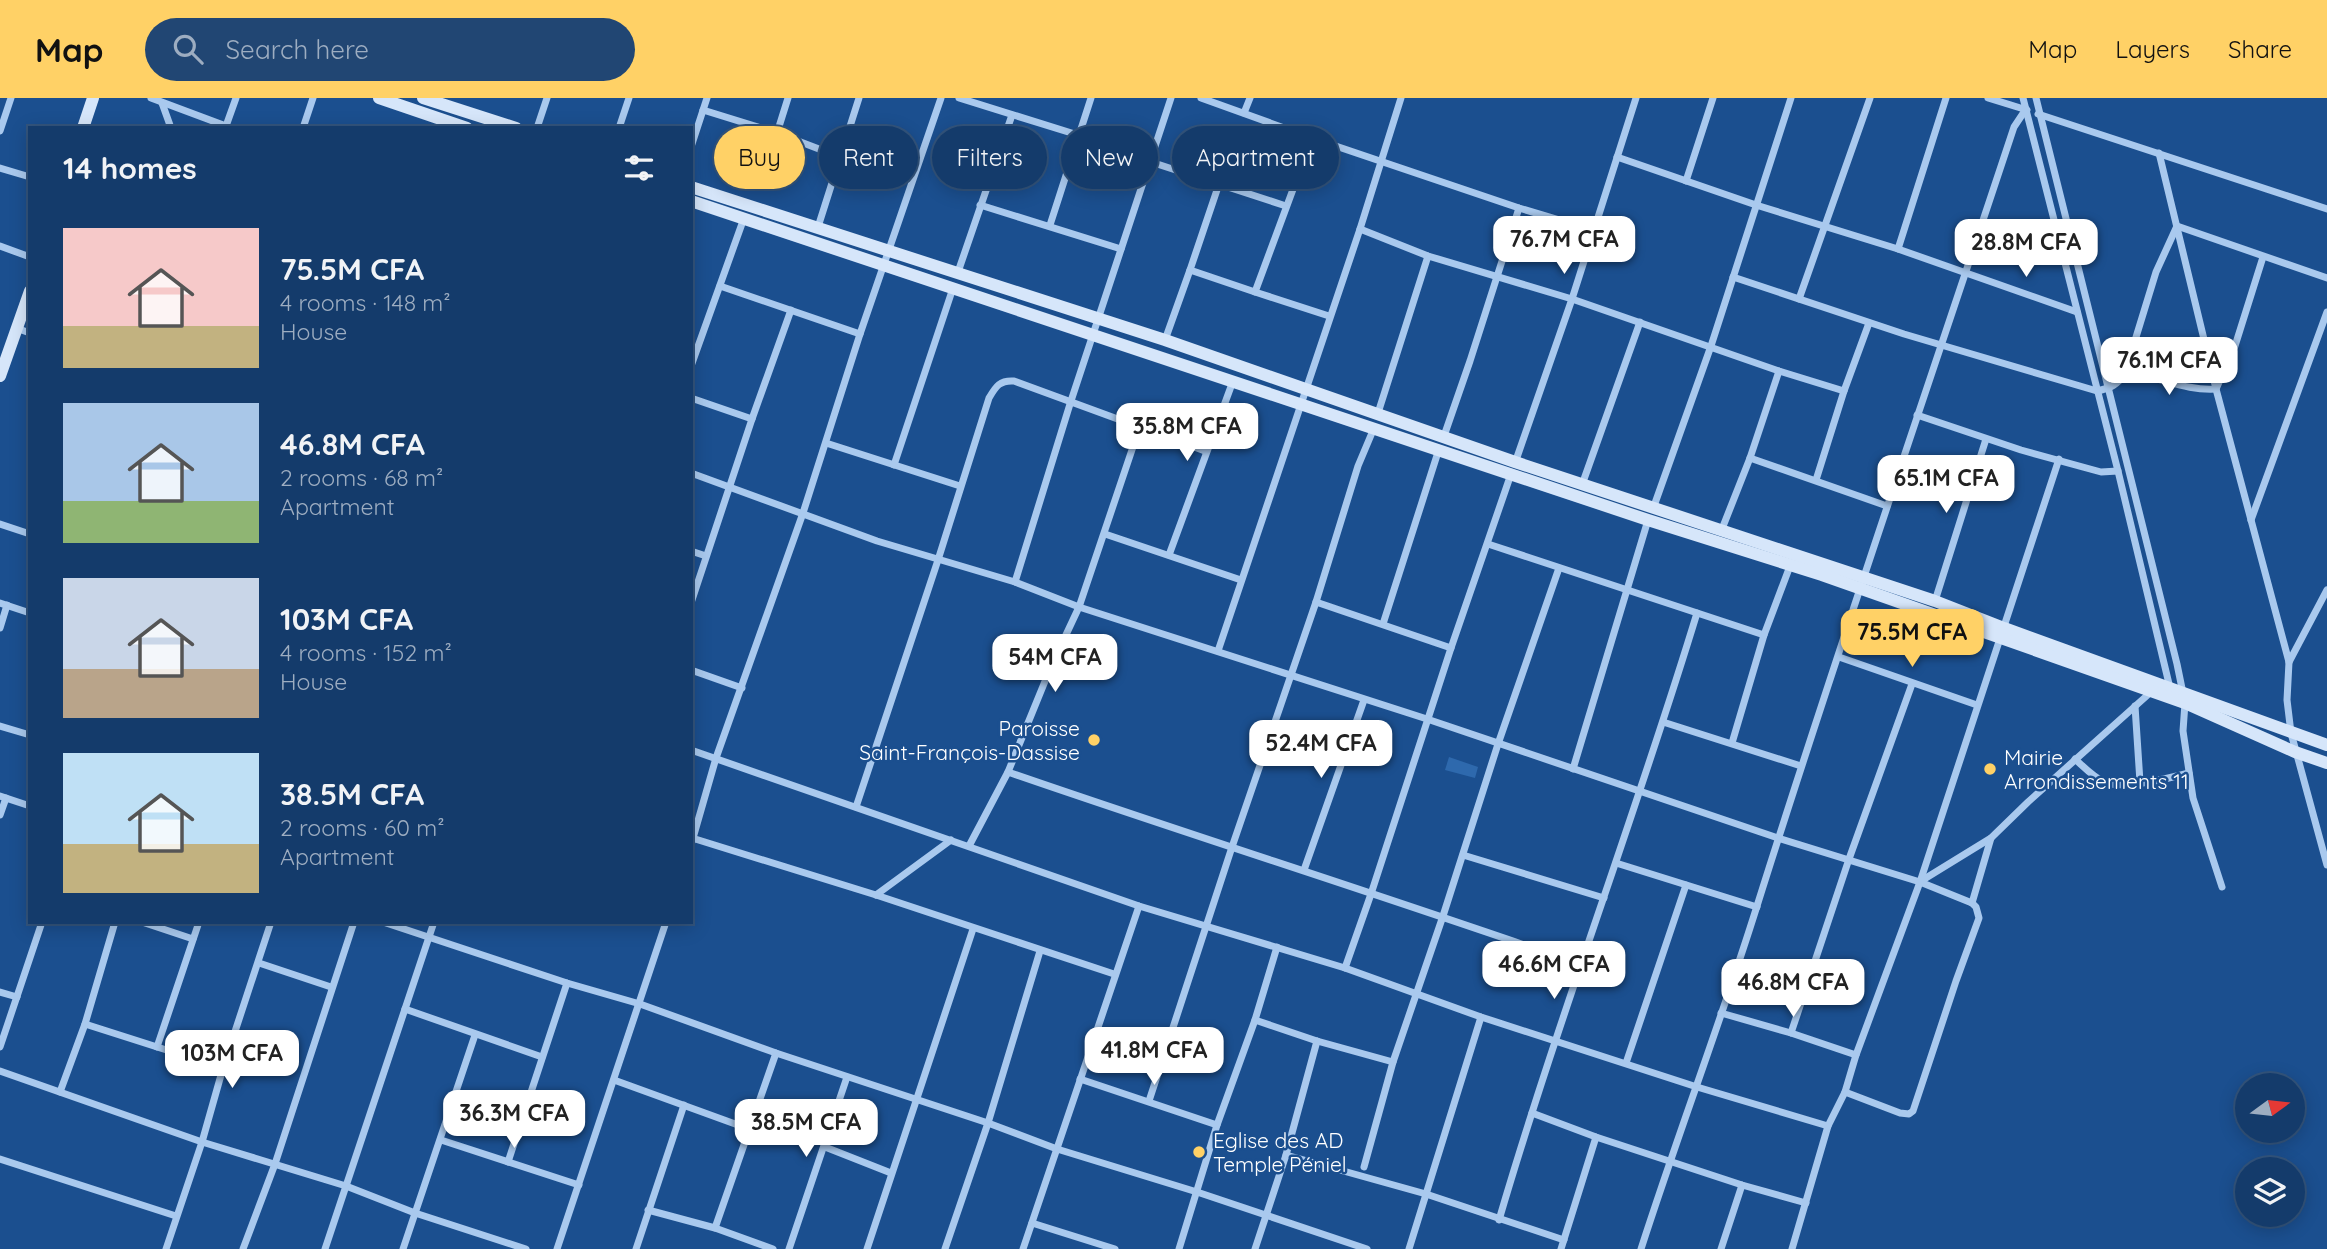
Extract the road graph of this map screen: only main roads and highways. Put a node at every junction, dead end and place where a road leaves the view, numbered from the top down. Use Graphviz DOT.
graph roads {
  1 [pos="93,98"];
  2 [pos="379,98"];
  3 [pos="423,98"];
  4 [pos="84,126"];
  5 [pos="459,126"];
  6 [pos="510,126"];
  7 [pos="693,188"];
  8 [pos="693,202"];
  9 [pos="28,296"];
  10 [pos="0,376"];
  11 [pos="1513,468"];
  12 [pos="1863,583"];
  13 [pos="2002,633"];
  14 [pos="2178,696"];
  15 [pos="2327,745"];
  16 [pos="2327,763"];
  1 -- 4 [label="main road"];
  2 -- 5 [label="main road"];
  3 -- 6 [label="main road"];
  7 -- 11 [label="main road"];
  8 -- 11 [label="main road"];
  9 -- 10 [label="main road"];
  11 -- 12 [label="main road"];
  11 -- 12 [label="main road"];
  12 -- 13 [label="main road"];
  12 -- 13 [label="main road"];
  13 -- 14 [label="main road"];
  13 -- 14 [label="main road"];
  14 -- 15 [label="main road"];
  14 -- 16 [label="main road"];
}
